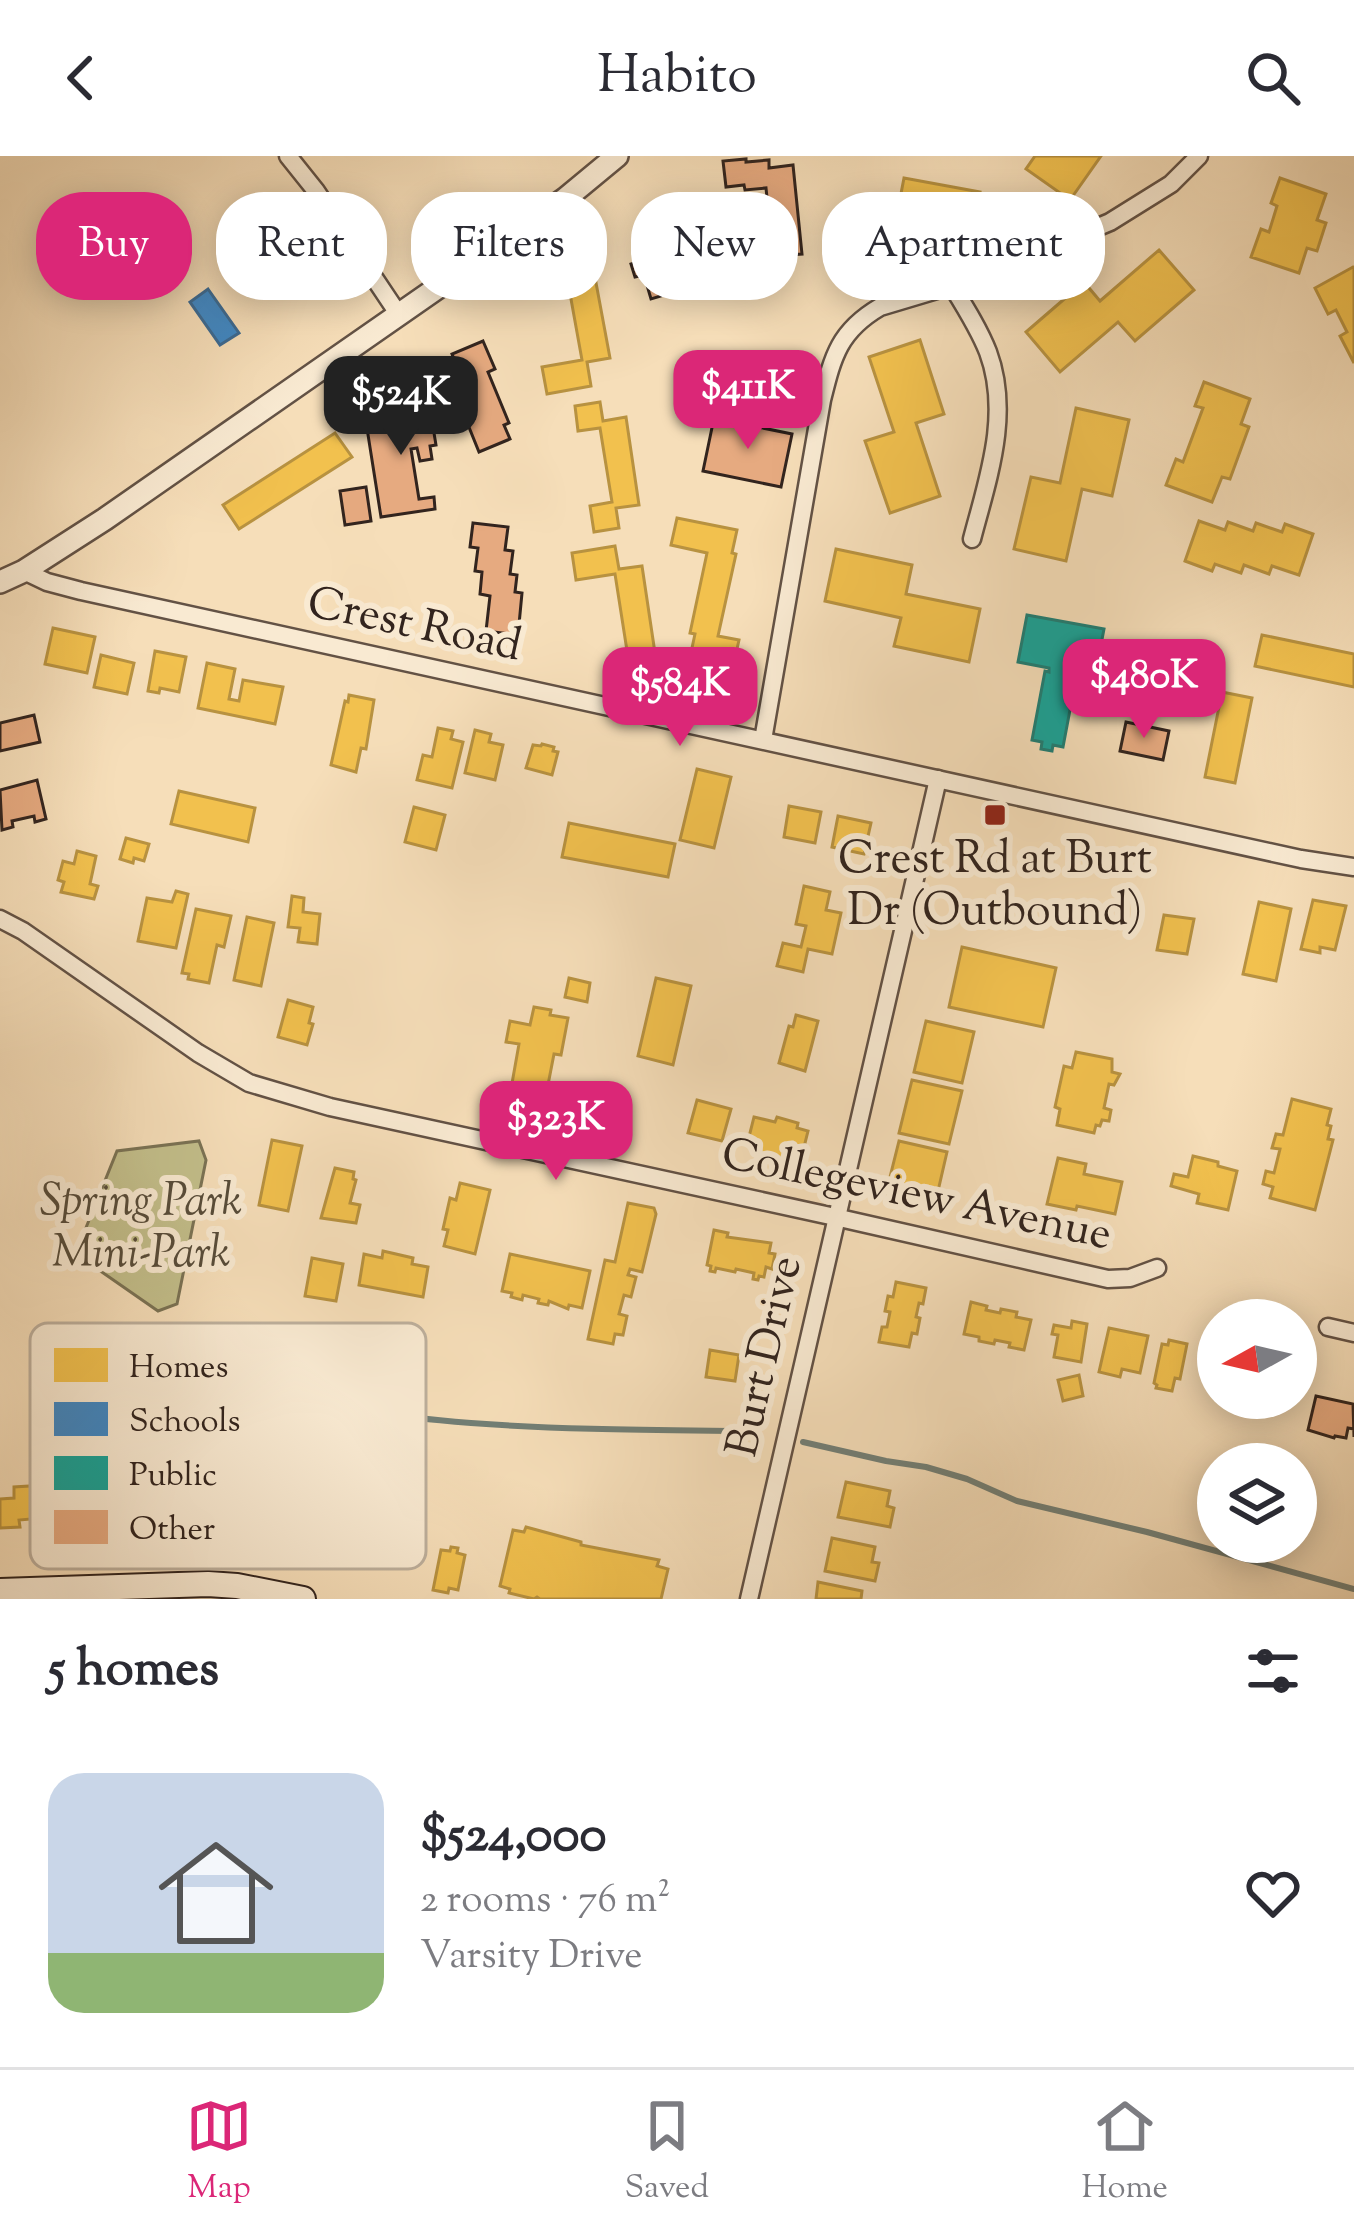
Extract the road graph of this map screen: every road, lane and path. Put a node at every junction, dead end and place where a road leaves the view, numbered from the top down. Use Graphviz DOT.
graph roads {
  1 [pos="287,156"];
  2 [pos="617,156"];
  3 [pos="1199,156"];
  4 [pos="1105,224"];
  5 [pos="904,300"];
  6 [pos="960,300"];
  7 [pos="399,315"];
  8 [pos="972,538"];
  9 [pos="24,571"];
  10 [pos="0,582"];
  11 [pos="764,740"];
  12 [pos="938,779"];
  13 [pos="1354,867"];
  14 [pos="0,919"];
  15 [pos="836,1216"];
  16 [pos="1157,1268"];
  17 [pos="1328,1327"];
  18 [pos="1354,1333"];
  19 [pos="0,1591"];
  20 [pos="209,1591"];
  21 [pos="303,1599"];
  22 [pos="749,1599"];
  1 -- 7 [label="street"];
  2 -- 7 [label="street"];
  3 -- 4 [label="street"];
  5 -- 11 [label="street"];
  6 -- 8 [label="street"];
  7 -- 9 [label="street"];
  9 -- 10 [label="street"];
  9 -- 11 [label="street, Crest Road"];
  11 -- 12 [label="street, Crest Road"];
  12 -- 13 [label="street, Crest Road"];
  12 -- 15 [label="street, Burt Drive"];
  14 -- 15 [label="street, Collegeview Avenue"];
  15 -- 16 [label="street, Collegeview Avenue"];
  15 -- 22 [label="street, Burt Drive"];
  17 -- 18 [label="street"];
  19 -- 20 [label="main road"];
  20 -- 21 [label="main road"];
}
